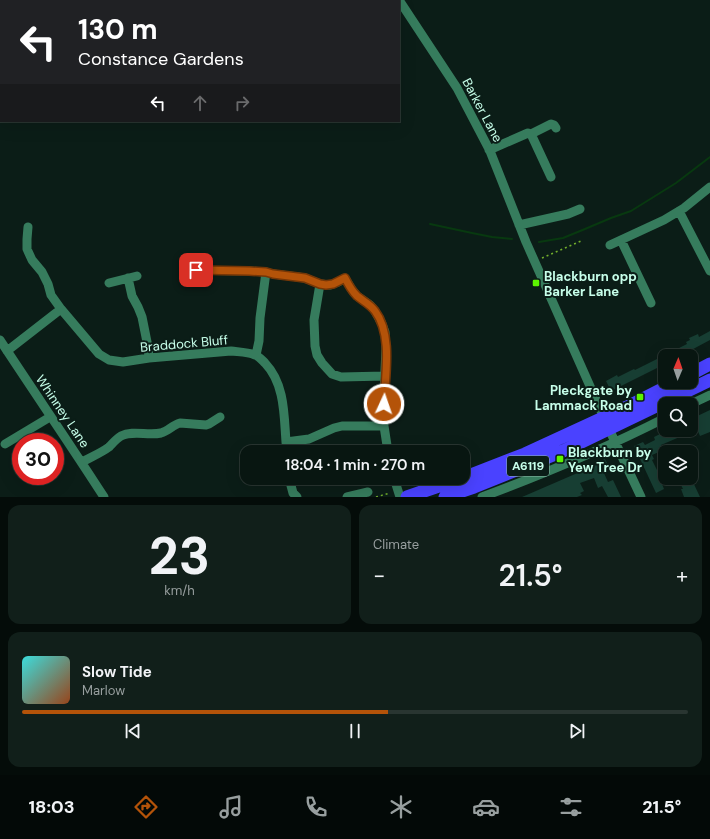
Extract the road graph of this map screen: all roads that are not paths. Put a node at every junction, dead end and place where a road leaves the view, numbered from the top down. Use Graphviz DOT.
graph roads {
  1 [pos="400,0"];
  2 [pos="556,128"];
  3 [pos="531,134"];
  4 [pos="489,150"];
  5 [pos="551,177"];
  6 [pos="710,188"];
  7 [pos="580,208"];
  8 [pos="679,211"];
  9 [pos="519,225"];
  10 [pos="28,227"];
  11 [pos="621,240"];
  12 [pos="610,245"];
  13 [pos="184,270"];
  14 [pos="710,271"];
  15 [pos="266,272"];
  16 [pos="109,283"];
  17 [pos="320,284"];
  18 [pos="652,303"];
  19 [pos="61,309"];
  20 [pos="0,340"];
  21 [pos="7,351"];
  22 [pos="256,355"];
  23 [pos="149,358"];
  24 [pos="710,364"];
  25 [pos="698,370"];
  26 [pos="385,376"];
  27 [pos="710,380"];
  28 [pos="664,389"];
  29 [pos="710,395"];
  30 [pos="698,401"];
  31 [pos="50,417"];
  32 [pos="220,417"];
  33 [pos="658,421"];
  34 [pos="606,423"];
  35 [pos="384,426"];
  36 [pos="286,442"];
  37 [pos="615,442"];
  38 [pos="5,444"];
  39 [pos="286,445"];
  40 [pos="387,445"];
  41 [pos="82,462"];
  42 [pos="470,475"];
  43 [pos="291,485"];
  44 [pos="396,485"];
  45 [pos="442,485"];
  46 [pos="368,492"];
  47 [pos="295,496"];
  48 [pos="104,497"];
  49 [pos="347,497"];
  50 [pos="400,497"];
  51 [pos="407,497"];
  52 [pos="445,497"];
  53 [pos="482,497"];
  54 [pos="641,497"];
  1 -- 4 [label="street, Barker Lane"];
  2 -- 3 [label="street"];
  3 -- 4 [label="street"];
  3 -- 5 [label="street"];
  4 -- 9 [label="street, Barker Lane"];
  6 -- 8 [label="street"];
  7 -- 9 [label="street"];
  8 -- 11 [label="street"];
  8 -- 14 [label="street"];
  9 -- 34 [label="street, Barker Lane"];
  10 -- 19 [label="street, Braddock Bluff"];
  11 -- 12 [label="street"];
  11 -- 18 [label="street"];
  13 -- 15 [label="street"];
  15 -- 17 [label="street"];
  15 -- 22 [label="street"];
  16 -- 23 [label="street"];
  17 -- 26 [label="street"];
  17 -- 26 [label="street"];
  19 -- 21 [label="street"];
  19 -- 23 [label="street, Braddock Bluff"];
  20 -- 21 [label="street, Whinney Lane"];
  21 -- 31 [label="street, Whinney Lane"];
  22 -- 23 [label="street, Braddock Bluff"];
  22 -- 36 [label="street"];
  24 -- 25 [label="highway"];
  26 -- 35 [label="street"];
  27 -- 34 [label="highway, A6119"];
  28 -- 34 [label="highway, A6119"];
  29 -- 30 [label="street"];
  31 -- 38 [label="street"];
  31 -- 41 [label="street, Whinney Lane"];
  32 -- 41 [label="street"];
  33 -- 37 [label="street"];
  34 -- 37 [label="street, Barker Lane"];
  34 -- 42 [label="highway, A6119"];
  34 -- 52 [label="highway, A6119"];
  35 -- 36 [label="street"];
  35 -- 40 [label="street"];
  36 -- 39 [label="street"];
  37 -- 53 [label="street"];
  37 -- 54 [label="street, Barker Lane"];
  41 -- 48 [label="street, Whinney Lane"];
  43 -- 47 [label="street"];
  44 -- 50 [label="street"];
  45 -- 51 [label="highway, A6119"];
  46 -- 49 [label="street"];
}
